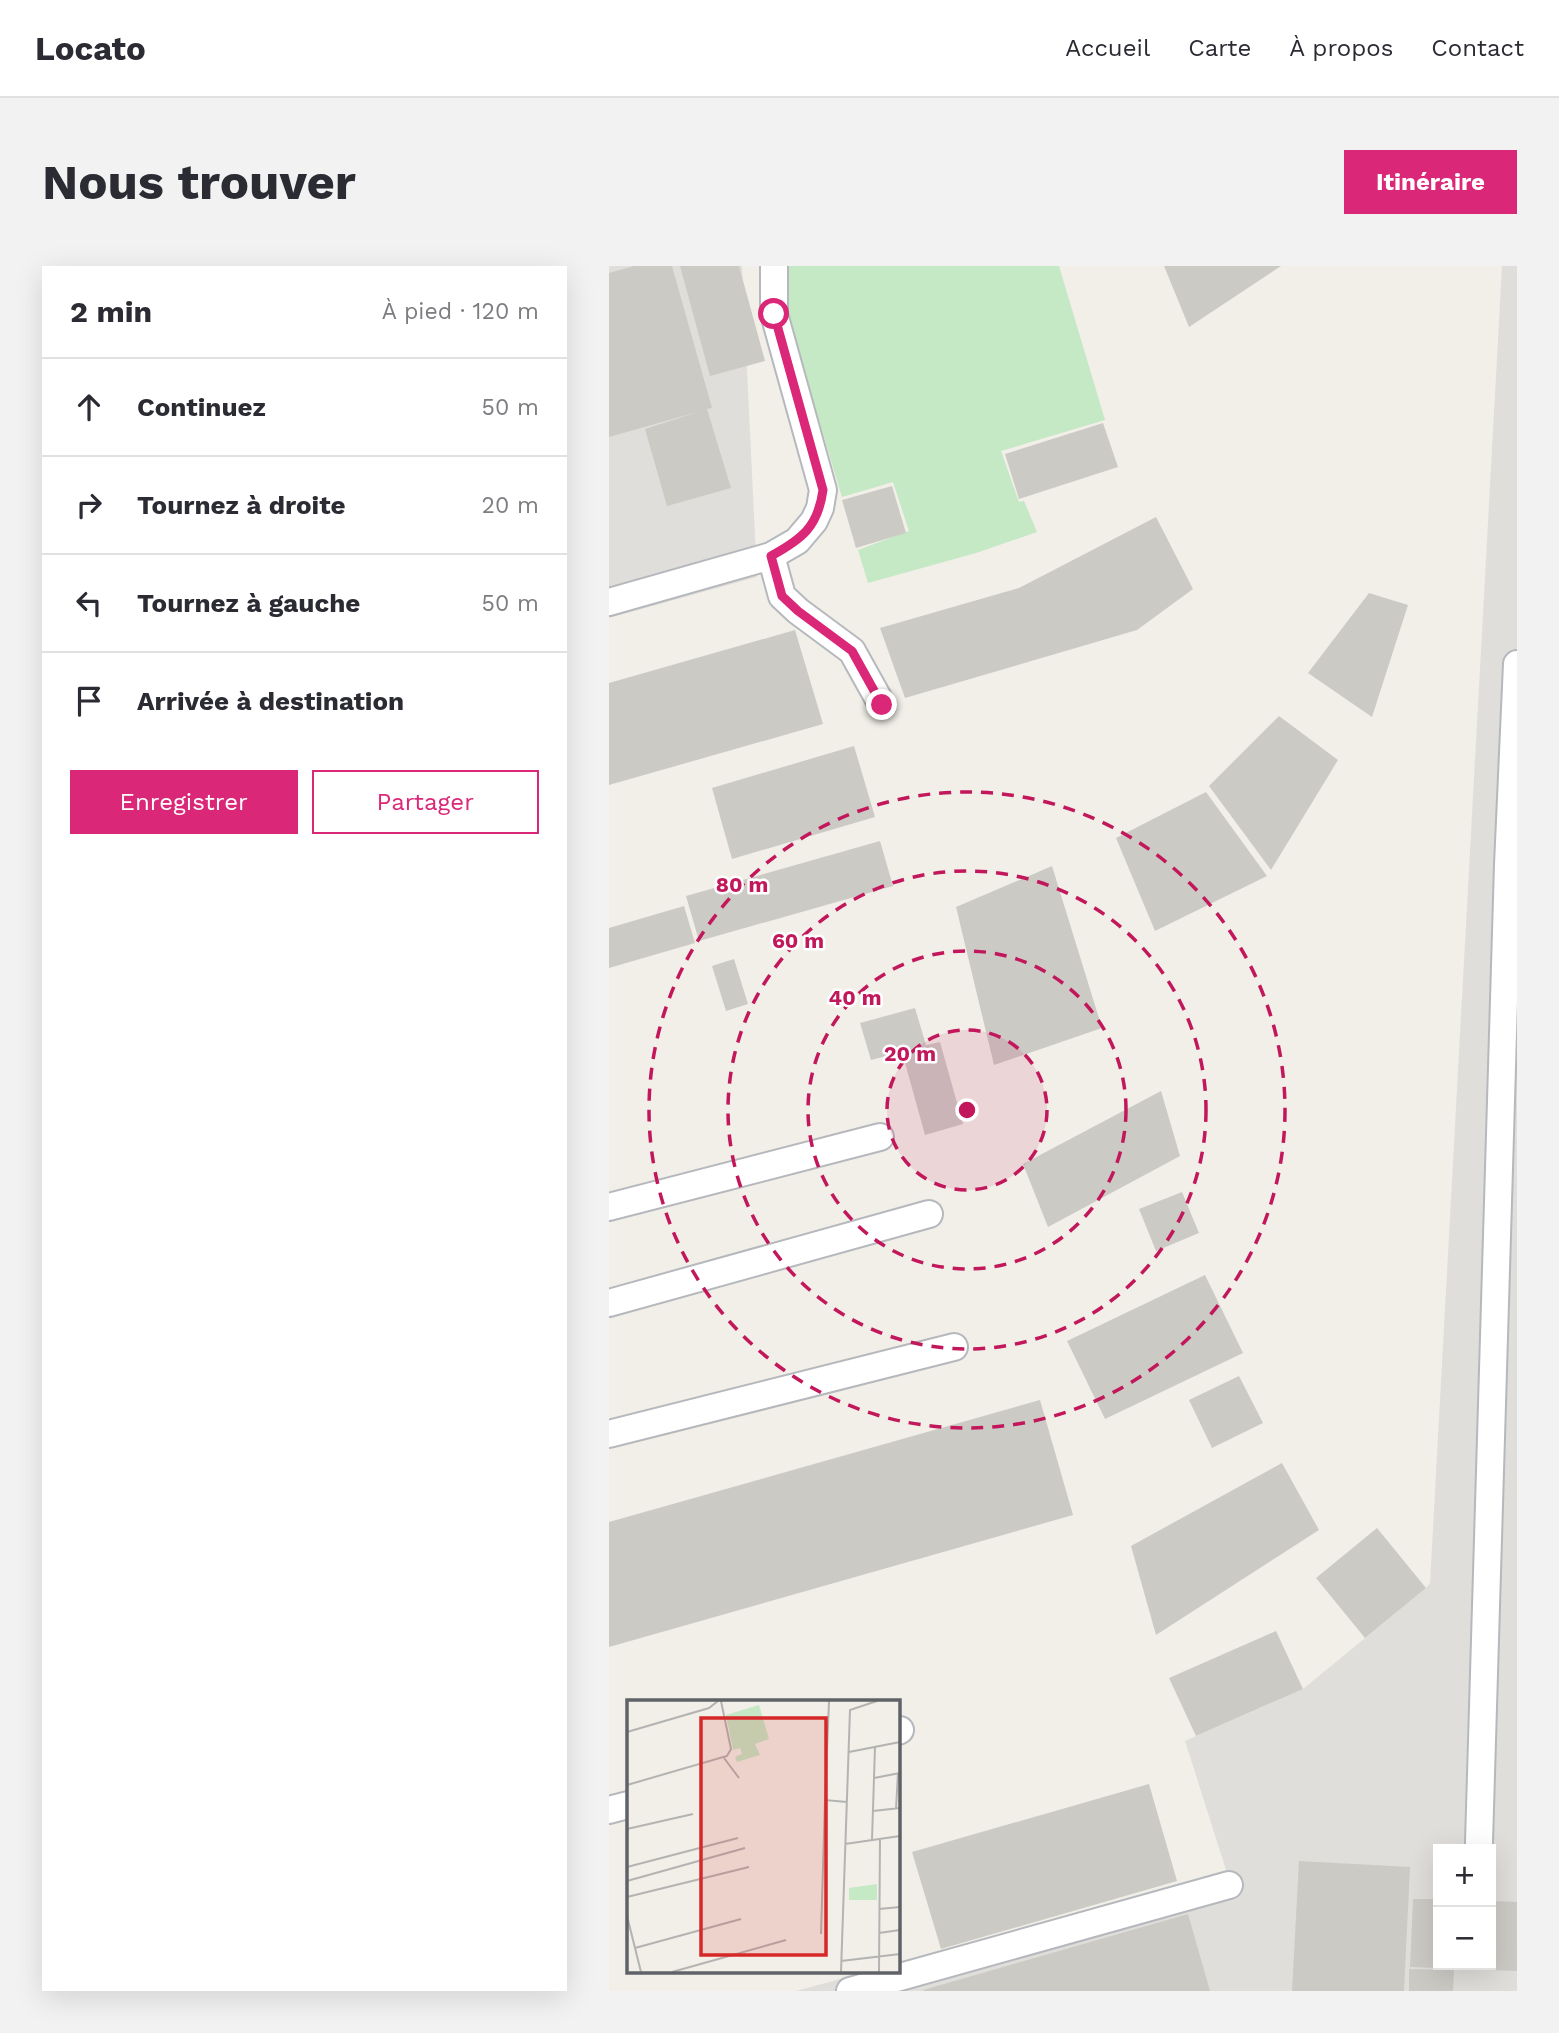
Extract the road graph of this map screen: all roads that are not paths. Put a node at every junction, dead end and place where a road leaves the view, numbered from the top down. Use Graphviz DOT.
graph roads {
  1 [pos="773,266"];
  2 [pos="771,556"];
  3 [pos="609,602"];
  4 [pos="1517,664"];
  5 [pos="882,705"];
  6 [pos="1512,866"];
  7 [pos="880,1137"];
  8 [pos="609,1207"];
  9 [pos="929,1214"];
  10 [pos="609,1303"];
  11 [pos="954,1347"];
  12 [pos="609,1434"];
  13 [pos="627,1805"];
  14 [pos="609,1810"];
  15 [pos="1479,1842"];
  16 [pos="1229,1885"];
  17 [pos="850,1991"];
  1 -- 2 [label="street"];
  2 -- 3 [label="street"];
  2 -- 5 [label="street"];
  4 -- 6 [label="street"];
  6 -- 15 [label="street"];
  7 -- 8 [label="street"];
  9 -- 10 [label="street"];
  11 -- 12 [label="street"];
  13 -- 14 [label="street"];
  16 -- 17 [label="street"];
}
